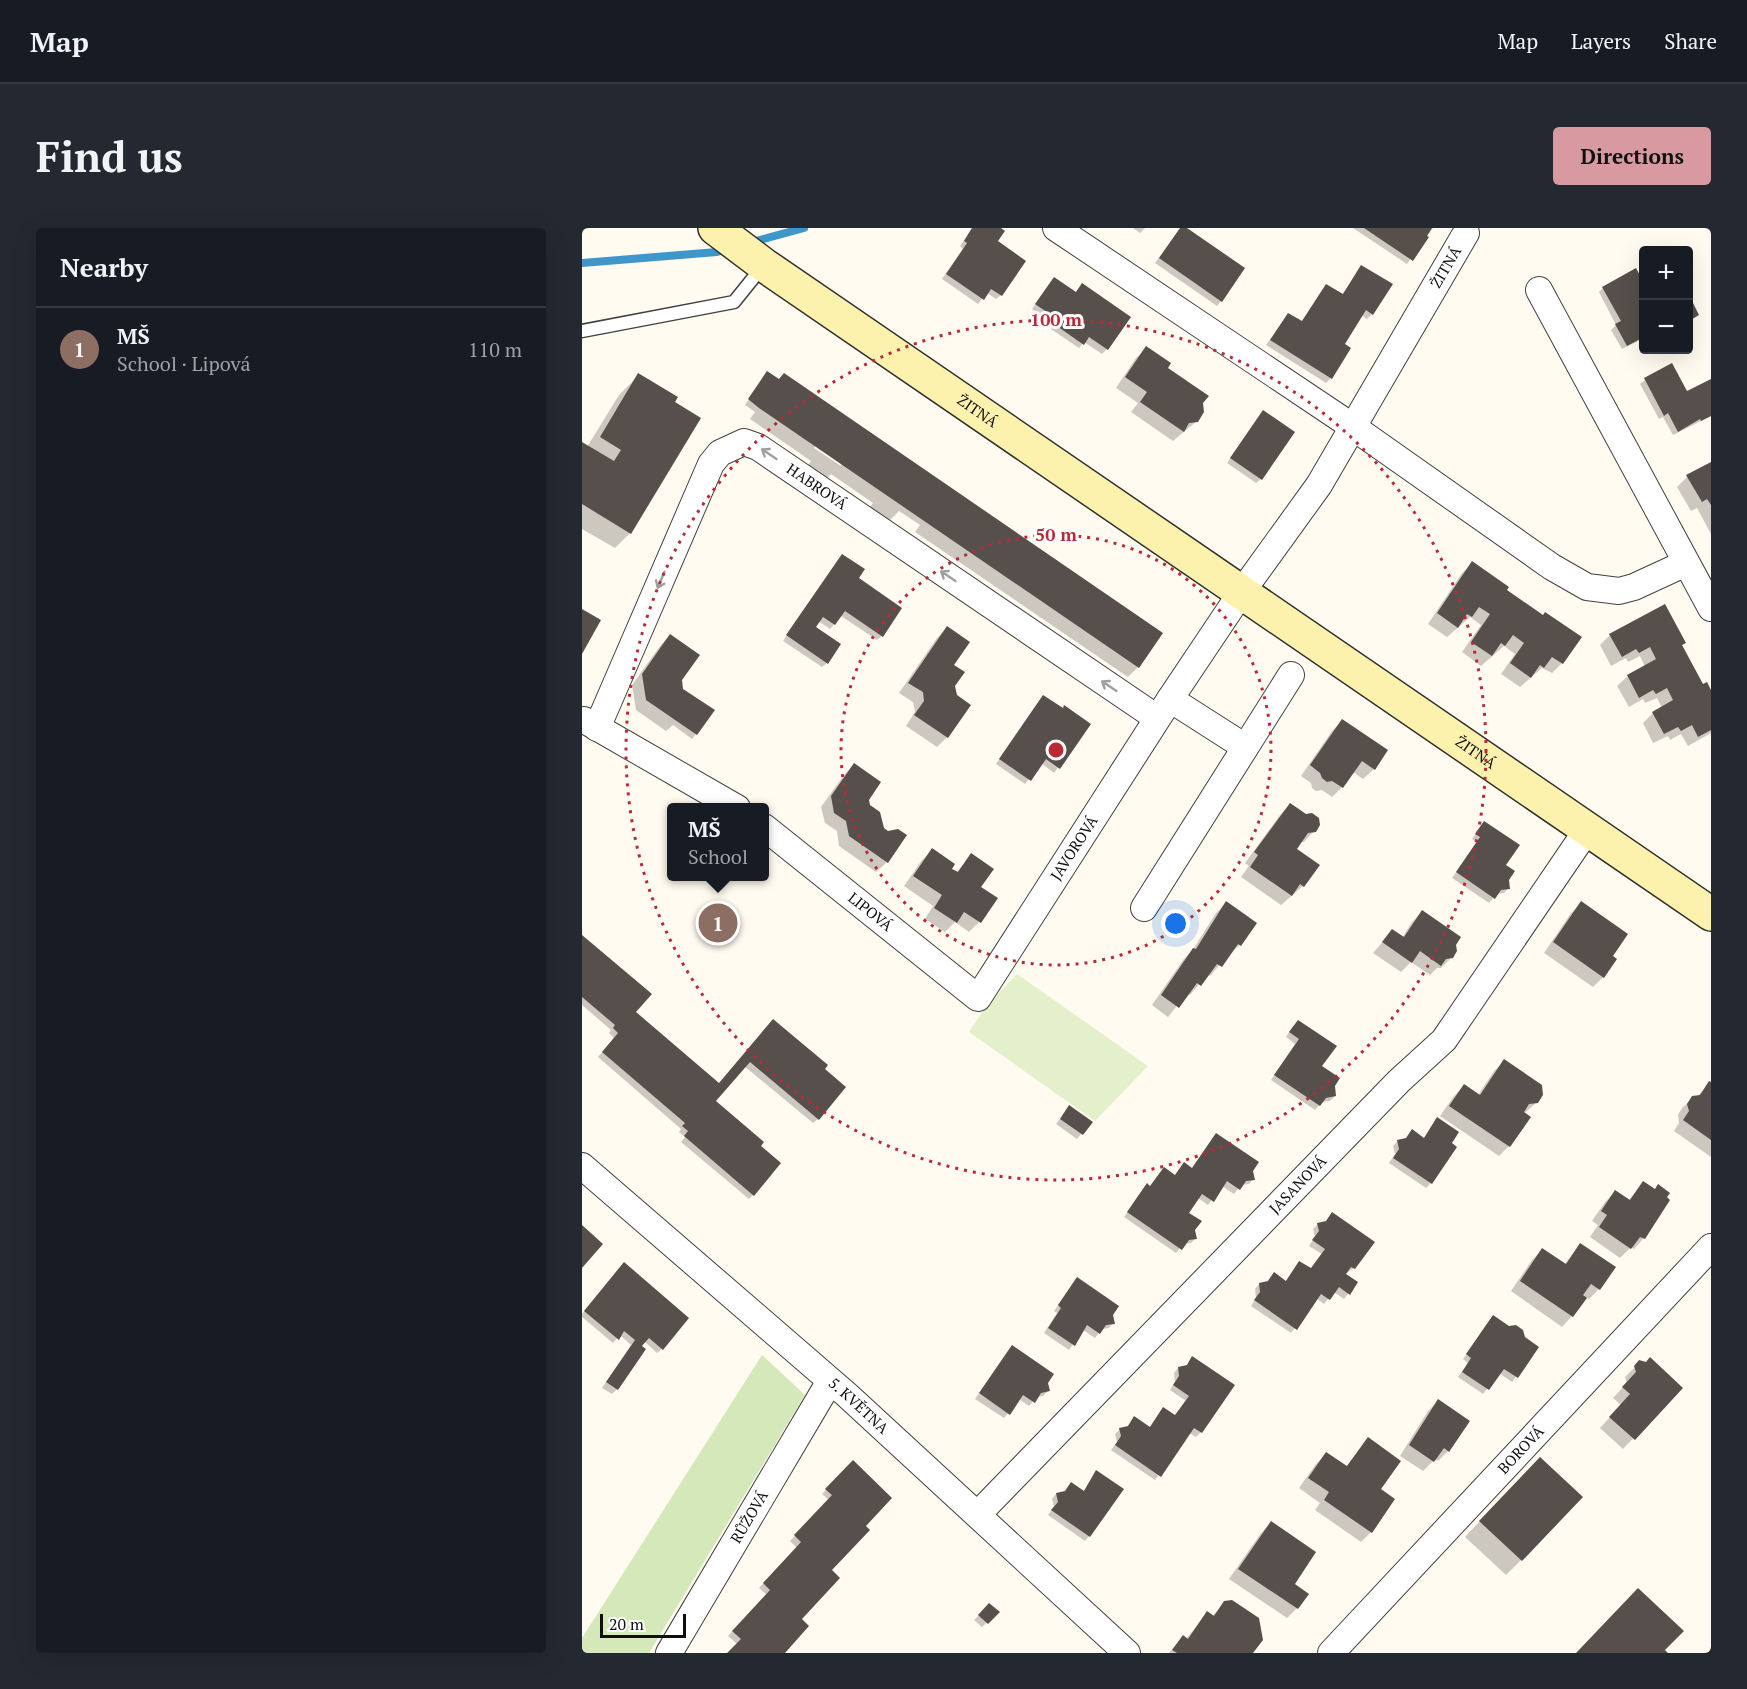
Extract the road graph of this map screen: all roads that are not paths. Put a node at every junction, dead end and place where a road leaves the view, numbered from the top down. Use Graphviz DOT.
graph roads {
  1 [pos="1056,228"];
  2 [pos="715,229"];
  3 [pos="1466,233"];
  4 [pos="758,261"];
  5 [pos="1539,290"];
  6 [pos="582,331"];
  7 [pos="1353,428"];
  8 [pos="1686,563"];
  9 [pos="1241,592"];
  10 [pos="1711,608"];
  11 [pos="1291,675"];
  12 [pos="1164,709"];
  13 [pos="590,723"];
  14 [pos="1245,747"];
  15 [pos="730,803"];
  16 [pos="769,830"];
  17 [pos="1587,830"];
  18 [pos="1144,908"];
  19 [pos="1711,914"];
  20 [pos="978,998"];
  21 [pos="582,1166"];
  22 [pos="1711,1247"];
  23 [pos="830,1381"];
  24 [pos="978,1514"];
  25 [pos="669,1653"];
  26 [pos="1127,1653"];
  27 [pos="1331,1653"];
  1 -- 7 [label="street"];
  2 -- 4 [label="street, ŽITNÁ"];
  3 -- 7 [label="street, ŽITNÁ"];
  4 -- 6 [label="lane"];
  4 -- 9 [label="street, ŽITNÁ"];
  5 -- 8 [label="street"];
  7 -- 8 [label="street"];
  7 -- 9 [label="street, ŽITNÁ"];
  8 -- 10 [label="street"];
  9 -- 12 [label="street, JAVOROVÁ"];
  9 -- 17 [label="street, ŽITNÁ"];
  11 -- 14 [label="street"];
  12 -- 13 [label="street, HABROVÁ, one-way"];
  12 -- 14 [label="street"];
  12 -- 20 [label="street, JAVOROVÁ"];
  13 -- 15 [label="street"];
  14 -- 18 [label="street"];
  16 -- 20 [label="street, LIPOVÁ"];
  17 -- 19 [label="street, ŽITNÁ"];
  17 -- 24 [label="street, JASANOVÁ"];
  21 -- 23 [label="street, 5. KVĚTNA"];
  22 -- 27 [label="street, BOROVÁ"];
  23 -- 24 [label="street, 5. KVĚTNA"];
  23 -- 25 [label="street, RŮŽOVÁ"];
  24 -- 26 [label="street, 5. KVĚTNA"];
}
